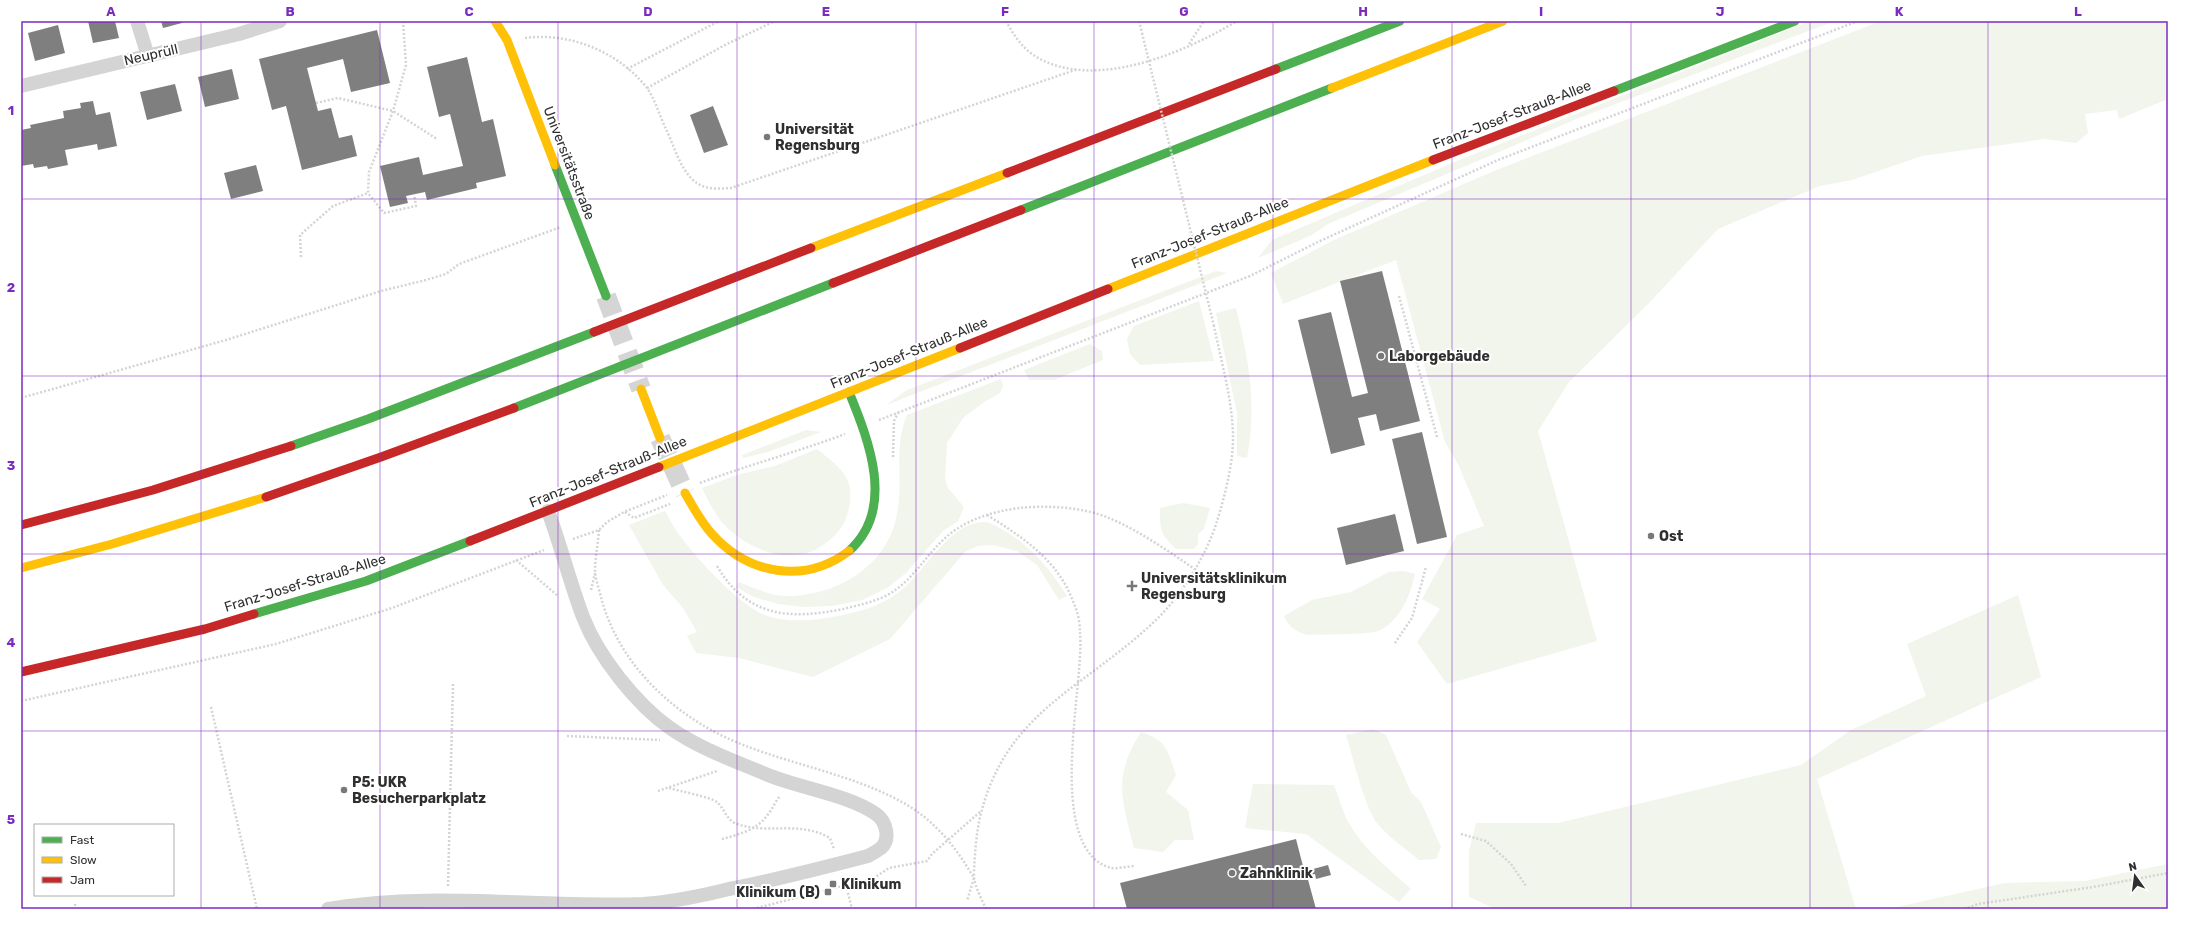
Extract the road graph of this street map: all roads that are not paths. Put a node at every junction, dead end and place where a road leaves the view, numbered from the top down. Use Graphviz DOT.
graph roads {
  1 [pos="137,21"];
  2 [pos="280,21"];
  3 [pos="495,21"];
  4 [pos="505,21"];
  5 [pos="1400,21"];
  6 [pos="1503,21"];
  7 [pos="1795,21"];
  8 [pos="507,40"];
  9 [pos="148,56"];
  10 [pos="21,86"];
  11 [pos="606,296"];
  12 [pos="641,389"];
  13 [pos="849,392"];
  14 [pos="660,438"];
  15 [pos="685,493"];
  16 [pos="548,512"];
  17 [pos="21,525"];
  18 [pos="21,568"];
  19 [pos="21,672"];
  20 [pos="328,909"];
  1 -- 9 [label="street"];
  2 -- 9 [label="street, Neuprüll"];
  3 -- 8 [label="main road, Universitätsstraße"];
  4 -- 8 [label="main road, Universitätsstraße"];
  5 -- 17 [label="main road"];
  6 -- 18 [label="main road"];
  7 -- 13 [label="main road, Franz-Josef-Strauß-Allee"];
  8 -- 11 [label="main road, Universitätsstraße"];
  9 -- 10 [label="street, Neuprüll"];
  12 -- 14 [label="main road"];
  13 -- 15 [label="main road"];
  13 -- 16 [label="main road, Franz-Josef-Strauß-Allee"];
  16 -- 19 [label="main road, Franz-Josef-Strauß-Allee"];
  16 -- 20 [label="street"];
}
